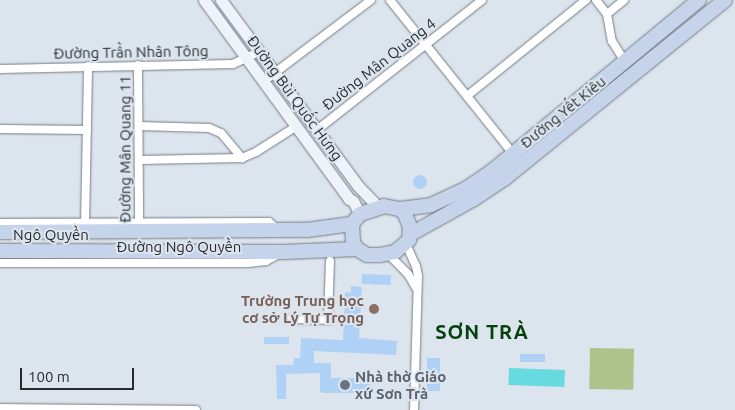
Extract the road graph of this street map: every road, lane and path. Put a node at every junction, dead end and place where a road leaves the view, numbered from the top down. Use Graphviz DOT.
graph roads {
  1 [pos="204,0"];
  2 [pos="221,0"];
  3 [pos="371,0"];
  4 [pos="390,0"];
  5 [pos="482,0"];
  6 [pos="586,0"];
  7 [pos="596,0"];
  8 [pos="624,0"];
  9 [pos="699,0"];
  10 [pos="725,0"];
  11 [pos="607,14"];
  12 [pos="426,45"];
  13 [pos="259,52"];
  14 [pos="247,58"];
  15 [pos="625,62"];
  16 [pos="138,65"];
  17 [pos="88,66"];
  18 [pos="0,69"];
  19 [pos="275,73"];
  20 [pos="264,81"];
  21 [pos="467,96"];
  22 [pos="139,126"];
  23 [pos="297,126"];
  24 [pos="0,129"];
  25 [pos="87,130"];
  26 [pos="317,130"];
  27 [pos="514,155"];
  28 [pos="242,158"];
  29 [pos="140,160"];
  30 [pos="377,206"];
  31 [pos="400,209"];
  32 [pos="356,219"];
  33 [pos="0,223"];
  34 [pos="139,227"];
  35 [pos="85,228"];
  36 [pos="0,232"];
  37 [pos="408,239"];
  38 [pos="357,249"];
  39 [pos="0,251"];
  40 [pos="388,254"];
  41 [pos="45,258"];
  42 [pos="330,261"];
  43 [pos="0,263"];
  44 [pos="416,288"];
  45 [pos="289,319"];
  46 [pos="0,408"];
  47 [pos="169,410"];
  48 [pos="196,410"];
  49 [pos="414,410"];
  1 -- 14 [label="street, Đường Bùi Quốc Hưng"];
  2 -- 13 [label="street, Đường Bùi Quốc Hưng"];
  3 -- 19 [label="street"];
  4 -- 12 [label="street"];
  5 -- 12 [label="street, Đường Mân Quang 4"];
  6 -- 21 [label="street"];
  7 -- 11 [label="street"];
  8 -- 11 [label="street"];
  9 -- 15 [label="highway, Đường Yết Kiêu"];
  10 -- 37 [label="highway, Đường Yết Kiêu"];
  11 -- 15 [label="street"];
  12 -- 21 [label="street"];
  12 -- 26 [label="street, Đường Mân Quang 4"];
  13 -- 14 [label="street, Đường Trần Nhân Tông"];
  13 -- 19 [label="street, Đường Bùi Quốc Hưng"];
  14 -- 16 [label="street, Đường Trần Nhân Tông"];
  14 -- 20 [label="street, Đường Bùi Quốc Hưng"];
  15 -- 27 [label="highway, Đường Yết Kiêu"];
  16 -- 17 [label="street, Đường Trần Nhân Tông"];
  16 -- 22 [label="street, Đường Mân Quang 11"];
  17 -- 18 [label="street, Đường Trần Nhân Tông"];
  17 -- 25 [label="street"];
  19 -- 20 [label="street"];
  19 -- 26 [label="street, Đường Bùi Quốc Hưng"];
  20 -- 23 [label="street, Đường Bùi Quốc Hưng"];
  21 -- 27 [label="street"];
  22 -- 28 [label="street"];
  22 -- 29 [label="street, Đường Mân Quang 11"];
  23 -- 28 [label="street"];
  23 -- 32 [label="street, Đường Bùi Quốc Hưng"];
  24 -- 25 [label="street"];
  25 -- 35 [label="street"];
  26 -- 30 [label="street, Đường Bùi Quốc Hưng"];
  27 -- 31 [label="highway, Đường Yết Kiêu"];
  28 -- 29 [label="street"];
  29 -- 34 [label="street, Đường Mân Quang 11"];
  30 -- 31 [label="highway"];
  30 -- 32 [label="highway"];
  31 -- 37 [label="highway"];
  32 -- 34 [label="highway, Ngô Quyền"];
  32 -- 38 [label="highway"];
  33 -- 35 [label="street"];
  34 -- 35 [label="highway, Ngô Quyền"];
  35 -- 36 [label="highway, Ngô Quyền"];
  37 -- 40 [label="highway"];
  37 -- 44 [label="street"];
  38 -- 40 [label="highway"];
  38 -- 41 [label="highway, Ngô Quyền"];
  39 -- 41 [label="highway, Ngô Quyền"];
  40 -- 44 [label="street"];
  41 -- 43 [label="street"];
  42 -- 45 [label="street"];
  44 -- 49 [label="street"];
  46 -- 47 [label="street"];
  47 -- 48 [label="street"];
}
